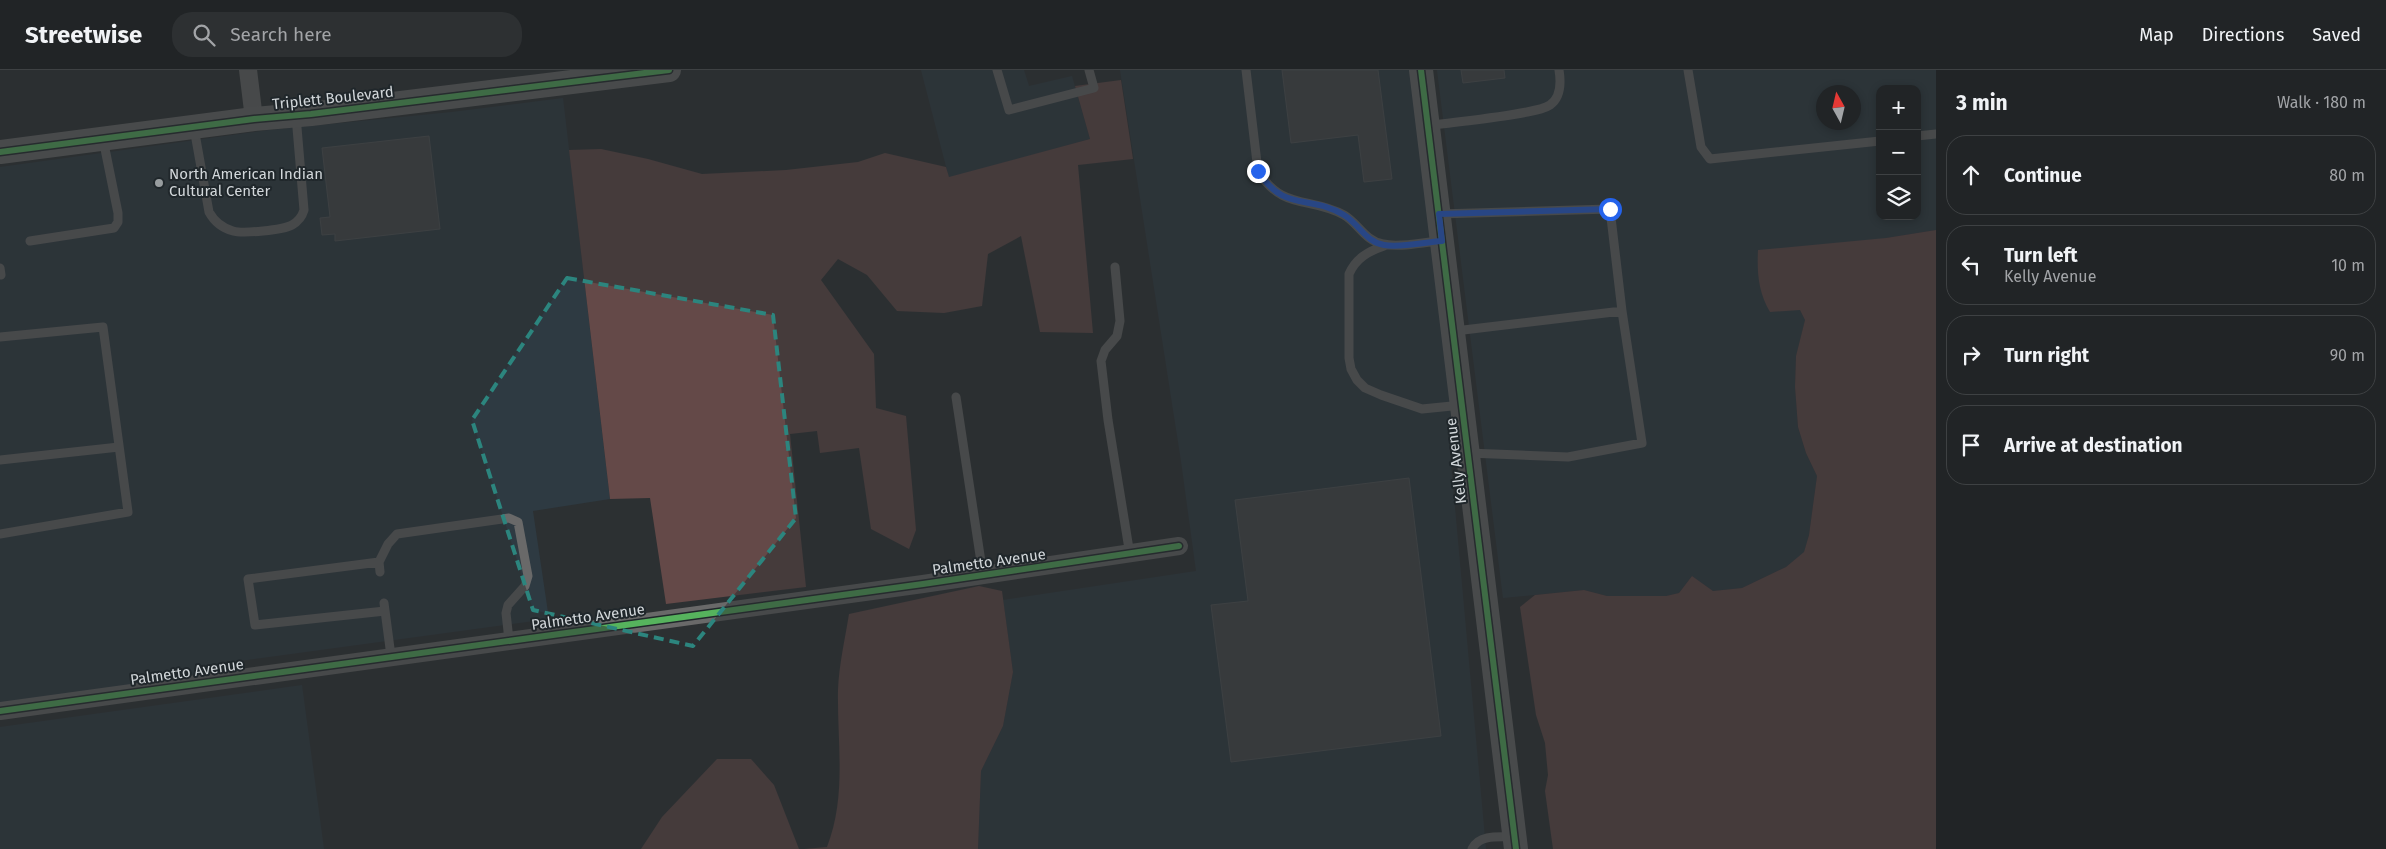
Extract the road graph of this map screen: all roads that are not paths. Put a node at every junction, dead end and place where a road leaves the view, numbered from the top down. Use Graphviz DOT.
graph roads {
  1 [pos="248,70"];
  2 [pos="669,70"];
  3 [pos="997,70"];
  4 [pos="1088,70"];
  5 [pos="1246,70"];
  6 [pos="1421,70"];
  7 [pos="1559,70"];
  8 [pos="1688,70"];
  9 [pos="628,73"];
  10 [pos="296,116"];
  11 [pos="254,119"];
  12 [pos="1428,126"];
  13 [pos="194,128"];
  14 [pos="1936,134"];
  15 [pos="1921,136"];
  16 [pos="103,139"];
  17 [pos="1876,141"];
  18 [pos="0,152"];
  19 [pos="1439,214"];
  20 [pos="30,241"];
  21 [pos="1442,241"];
  22 [pos="1386,245"];
  23 [pos="1115,267"];
  24 [pos="1622,311"];
  25 [pos="1453,331"];
  26 [pos="0,337"];
  27 [pos="956,397"];
  28 [pos="1462,405"];
  29 [pos="119,448"];
  30 [pos="1468,452"];
  31 [pos="0,460"];
  32 [pos="0,534"];
  33 [pos="1179,546"];
  34 [pos="1130,555"];
  35 [pos="983,575"];
  36 [pos="509,640"];
  37 [pos="391,656"];
  38 [pos="0,711"];
  39 [pos="1516,843"];
  40 [pos="1472,849"];
  1 -- 11 [label="street"];
  2 -- 9 [label="main road, Triplett Boulevard"];
  3 -- 4 [label="lane"];
  5 -- 22 [label="lane"];
  6 -- 12 [label="main road, Kelly Avenue"];
  7 -- 12 [label="lane"];
  8 -- 17 [label="lane"];
  9 -- 10 [label="main road, Triplett Boulevard"];
  10 -- 11 [label="main road, Triplett Boulevard"];
  10 -- 13 [label="lane"];
  11 -- 13 [label="main road, Triplett Boulevard"];
  12 -- 19 [label="main road, Kelly Avenue"];
  13 -- 16 [label="main road, Triplett Boulevard"];
  14 -- 15 [label="lane"];
  16 -- 18 [label="main road, Triplett Boulevard"];
  16 -- 20 [label="lane"];
  19 -- 21 [label="main road, Kelly Avenue"];
  19 -- 24 [label="lane"];
  21 -- 22 [label="lane"];
  21 -- 25 [label="main road, Kelly Avenue"];
  22 -- 28 [label="lane"];
  23 -- 34 [label="lane"];
  24 -- 25 [label="lane"];
  24 -- 30 [label="lane"];
  25 -- 28 [label="main road, Kelly Avenue"];
  26 -- 29 [label="lane"];
  27 -- 35 [label="lane"];
  28 -- 30 [label="main road, Kelly Avenue"];
  29 -- 31 [label="lane"];
  29 -- 32 [label="lane"];
  30 -- 39 [label="main road, Kelly Avenue"];
  33 -- 34 [label="street, Palmetto Avenue"];
  34 -- 35 [label="street, Palmetto Avenue"];
  35 -- 36 [label="street, Palmetto Avenue"];
  36 -- 37 [label="street, Palmetto Avenue"];
  36 -- 37 [label="lane"];
  37 -- 38 [label="street, Palmetto Avenue"];
  39 -- 40 [label="lane"];
}
